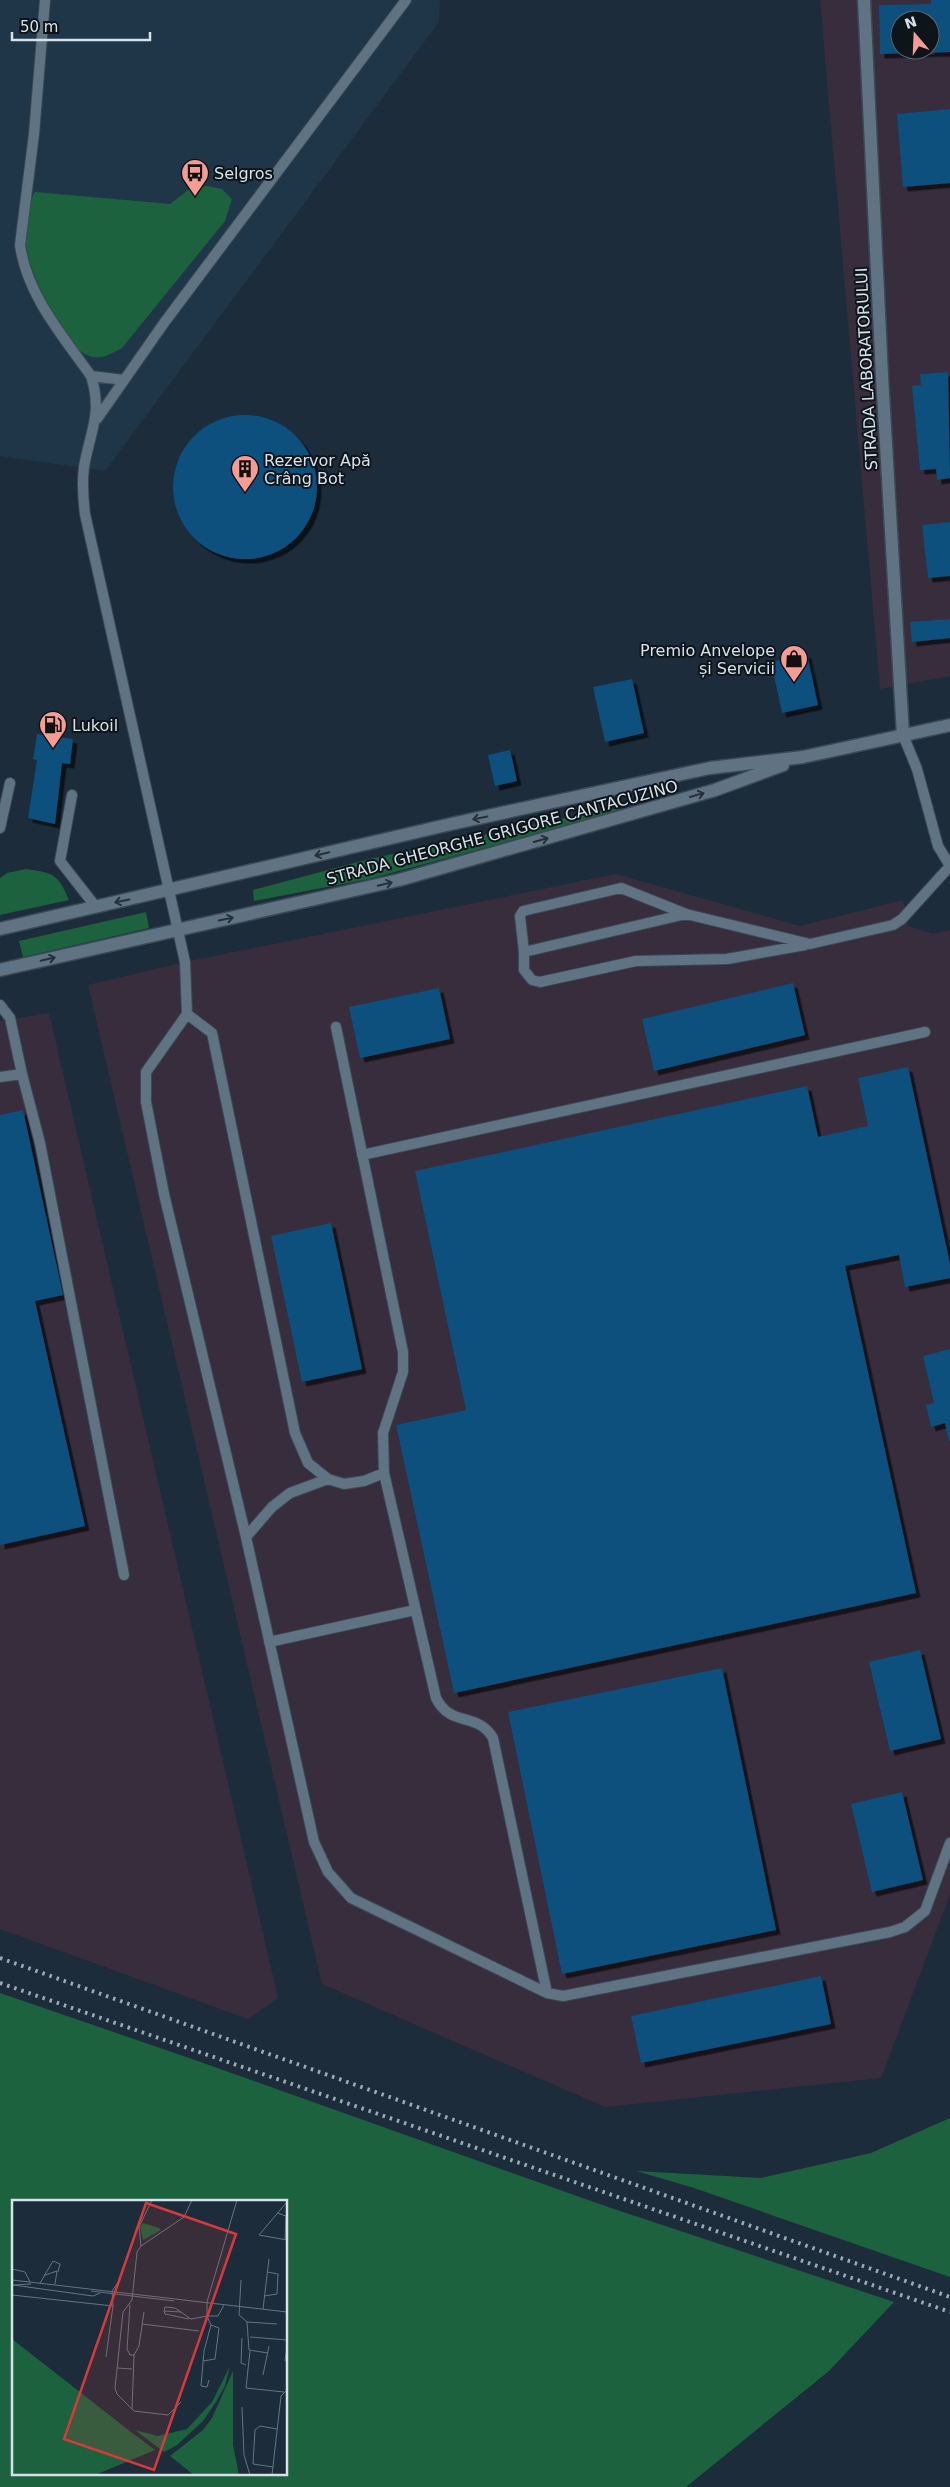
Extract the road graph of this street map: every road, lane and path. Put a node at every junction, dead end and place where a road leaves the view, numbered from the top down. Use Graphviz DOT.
graph roads {
  1 [pos="46,0"];
  2 [pos="406,0"];
  3 [pos="864,0"];
  4 [pos="90,376"];
  5 [pos="124,380"];
  6 [pos="96,420"];
  7 [pos="950,725"];
  8 [pos="903,735"];
  9 [pos="803,758"];
  10 [pos="10,783"];
  11 [pos="72,795"];
  12 [pos="0,828"];
  13 [pos="950,866"];
  14 [pos="170,890"];
  15 [pos="96,907"];
  16 [pos="686,914"];
  17 [pos="0,929"];
  18 [pos="179,930"];
  19 [pos="810,944"];
  20 [pos="524,952"];
  21 [pos="0,970"];
  22 [pos="0,1005"];
  23 [pos="187,1014"];
  24 [pos="336,1027"];
  25 [pos="925,1032"];
  26 [pos="22,1074"];
  27 [pos="0,1077"];
  28 [pos="362,1154"];
  29 [pos="384,1473"];
  30 [pos="328,1479"];
  31 [pos="246,1537"];
  32 [pos="124,1575"];
  33 [pos="415,1610"];
  34 [pos="270,1642"];
  35 [pos="950,1843"];
  36 [pos="547,1993"];
  1 -- 4 [label="lane"];
  2 -- 5 [label="lane"];
  3 -- 8 [label="main road, STRADA LABORATORULUI"];
  4 -- 5 [label="lane"];
  4 -- 6 [label="lane"];
  5 -- 6 [label="lane"];
  6 -- 14 [label="lane"];
  7 -- 8 [label="main road, STRADA GHEORGHE GRIGORE CANTACUZINO"];
  8 -- 9 [label="main road, STRADA GHEORGHE GRIGORE CANTACUZINO"];
  8 -- 13 [label="lane"];
  9 -- 14 [label="main road, STRADA GHEORGHE GRIGORE CANTACUZINO, one-way"];
  18 -- 9 [label="main road, STRADA GHEORGHE GRIGORE CANTACUZINO, one-way"];
  10 -- 12 [label="lane"];
  11 -- 15 [label="lane"];
  13 -- 19 [label="lane"];
  14 -- 15 [label="main road, STRADA GHEORGHE GRIGORE CANTACUZINO, one-way"];
  14 -- 18 [label="lane"];
  15 -- 17 [label="main road, STRADA GHEORGHE GRIGORE CANTACUZINO"];
  16 -- 19 [label="lane"];
  16 -- 20 [label="lane"];
  16 -- 20 [label="lane"];
  21 -- 18 [label="main road, STRADA GHEORGHE GRIGORE CANTACUZINO, one-way"];
  18 -- 23 [label="lane"];
  19 -- 20 [label="lane"];
  22 -- 26 [label="lane"];
  23 -- 30 [label="lane"];
  23 -- 31 [label="lane"];
  24 -- 28 [label="lane"];
  25 -- 28 [label="lane"];
  26 -- 27 [label="lane"];
  26 -- 32 [label="lane"];
  28 -- 29 [label="lane"];
  29 -- 30 [label="lane"];
  29 -- 33 [label="lane"];
  30 -- 31 [label="lane"];
  31 -- 34 [label="lane"];
  33 -- 34 [label="lane"];
  33 -- 36 [label="lane"];
  34 -- 36 [label="lane"];
  35 -- 36 [label="lane"];
}
